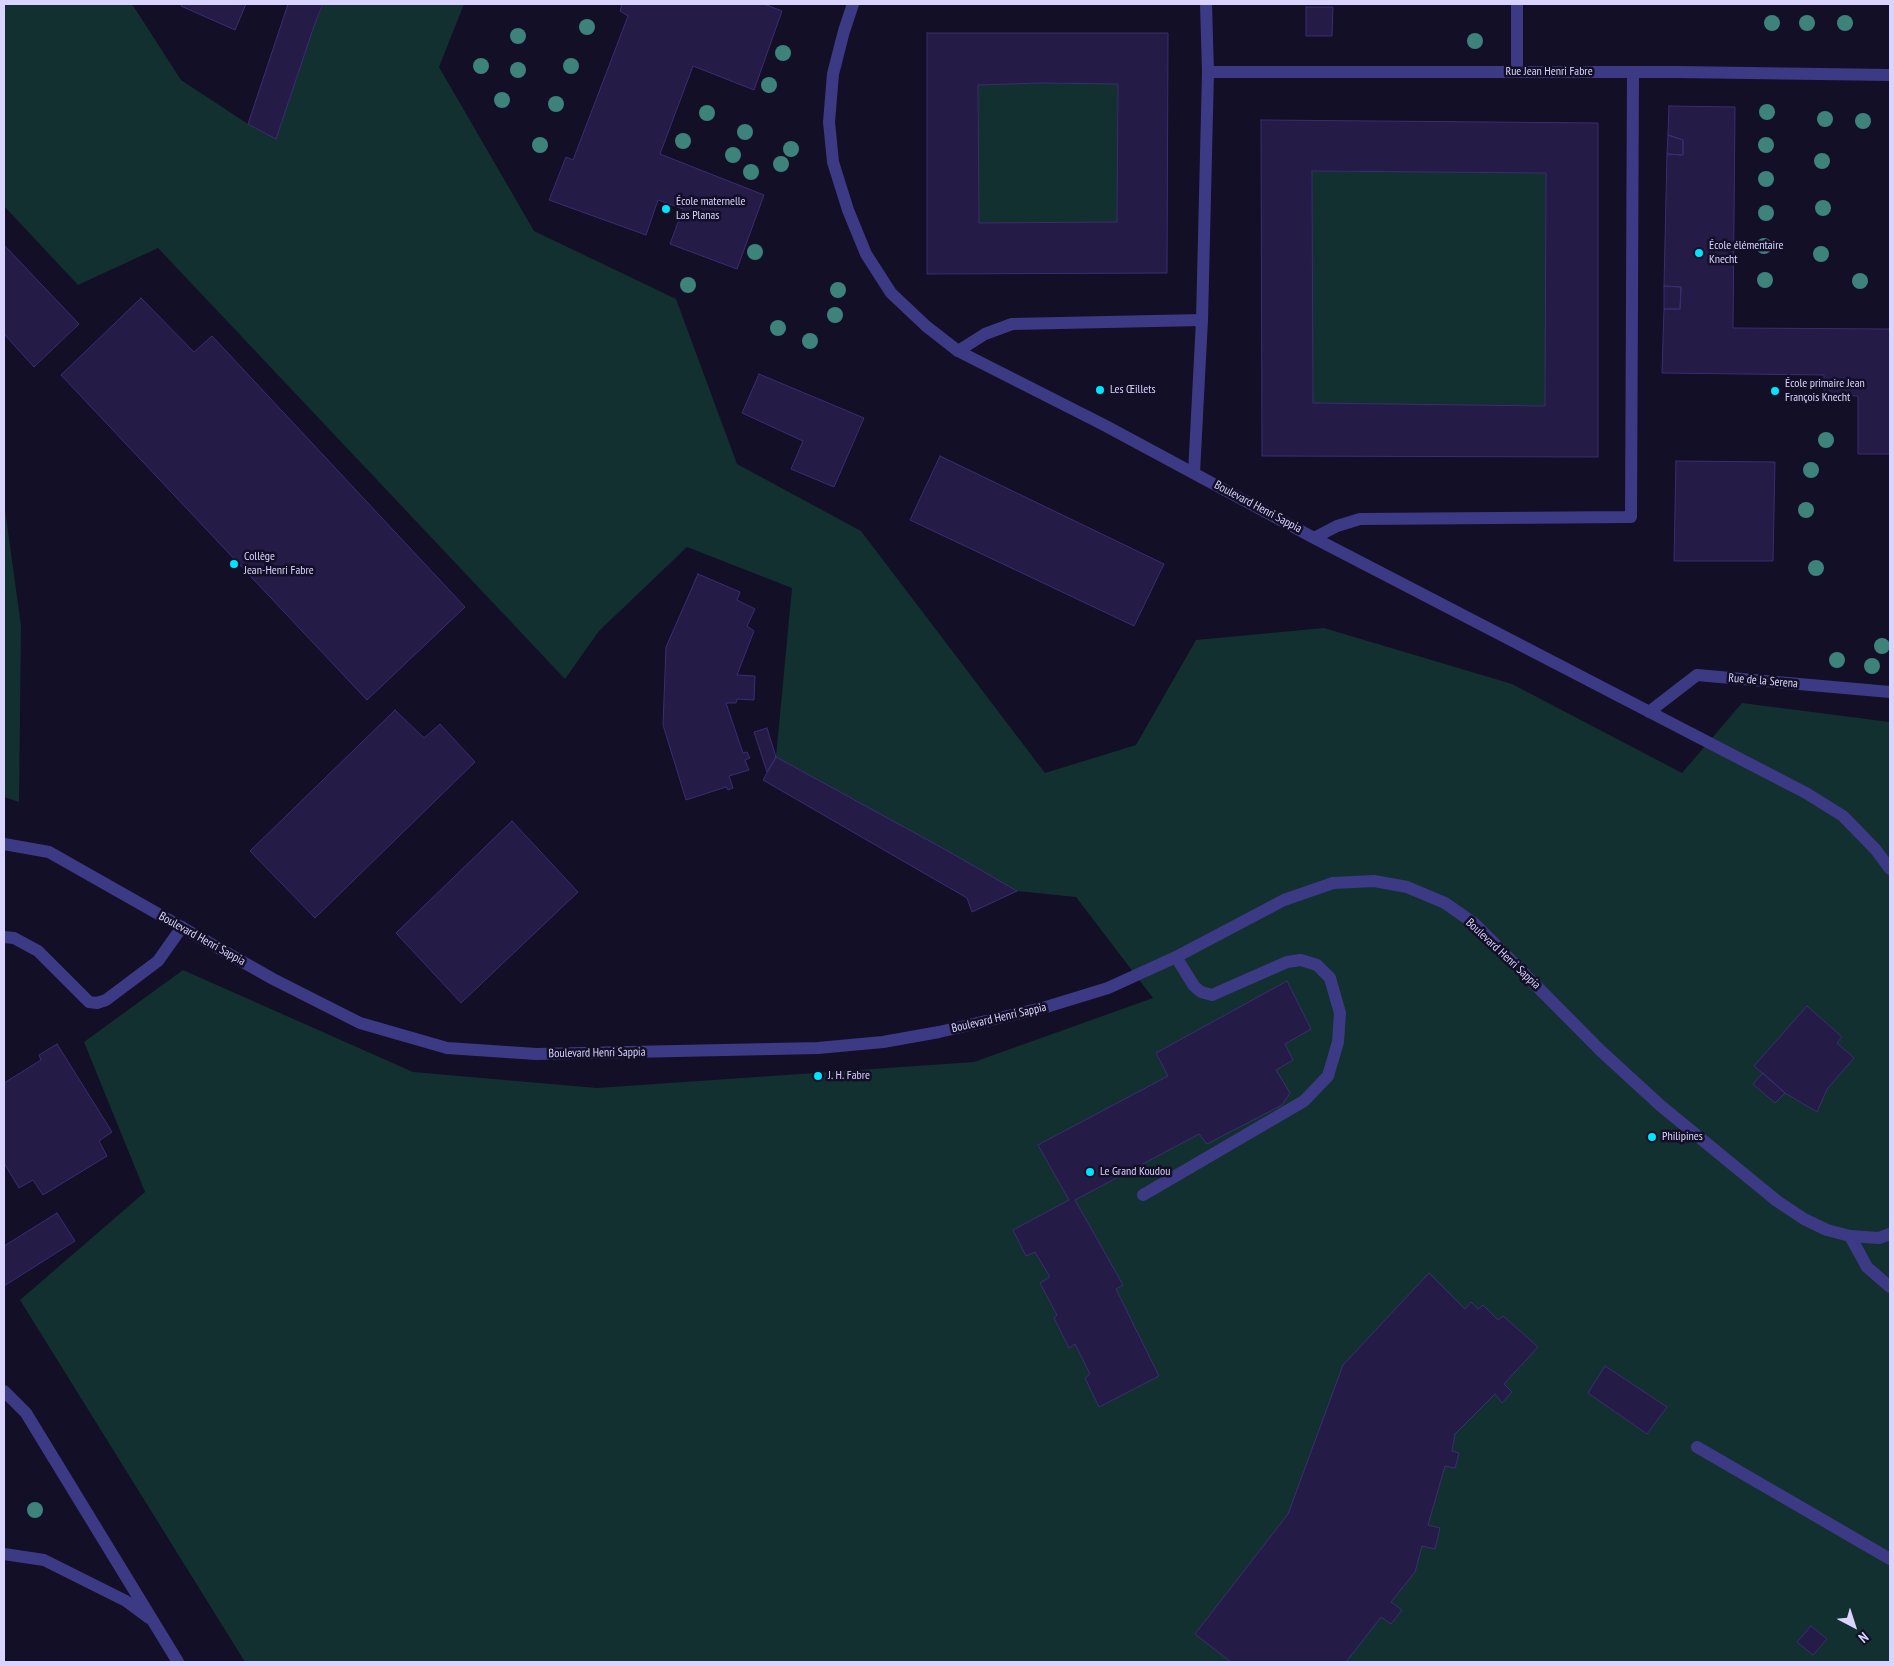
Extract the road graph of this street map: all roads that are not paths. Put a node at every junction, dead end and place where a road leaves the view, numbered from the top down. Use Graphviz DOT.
graph roads {
  1 [pos="853,4"];
  2 [pos="1206,4"];
  3 [pos="1518,4"];
  4 [pos="1208,72"];
  5 [pos="1517,72"];
  6 [pos="1633,72"];
  7 [pos="1890,75"];
  8 [pos="1202,320"];
  9 [pos="958,351"];
  10 [pos="1194,473"];
  11 [pos="1314,538"];
  12 [pos="1890,692"];
  13 [pos="1649,712"];
  14 [pos="4,844"];
  15 [pos="1890,869"];
  16 [pos="182,927"];
  17 [pos="4,937"];
  18 [pos="1176,957"];
  19 [pos="1143,1195"];
  20 [pos="1890,1234"];
  21 [pos="1850,1236"];
  22 [pos="1890,1287"];
  23 [pos="4,1391"];
  24 [pos="1697,1447"];
  25 [pos="4,1554"];
  26 [pos="1890,1559"];
  27 [pos="155,1623"];
  28 [pos="178,1662"];
  1 -- 9 [label="street, Boulevard Henri Sappia"];
  2 -- 4 [label="street"];
  3 -- 5 [label="street"];
  4 -- 5 [label="street, Rue Jean Henri Fabre"];
  4 -- 8 [label="street"];
  5 -- 6 [label="street, Rue Jean Henri Fabre"];
  6 -- 7 [label="street, Rue Jean Henri Fabre"];
  6 -- 11 [label="street"];
  8 -- 9 [label="street"];
  8 -- 10 [label="street"];
  9 -- 10 [label="street, Boulevard Henri Sappia"];
  10 -- 11 [label="street, Boulevard Henri Sappia"];
  11 -- 13 [label="street, Boulevard Henri Sappia"];
  12 -- 13 [label="street, Rue de la Serena"];
  13 -- 15 [label="street, Boulevard Henri Sappia"];
  14 -- 16 [label="street, Boulevard Henri Sappia"];
  16 -- 17 [label="street"];
  16 -- 18 [label="street, Boulevard Henri Sappia"];
  18 -- 19 [label="street"];
  18 -- 21 [label="street, Boulevard Henri Sappia"];
  20 -- 21 [label="street, Boulevard Henri Sappia"];
  21 -- 22 [label="street"];
  23 -- 27 [label="street"];
  24 -- 26 [label="street"];
  25 -- 27 [label="street"];
  27 -- 28 [label="street"];
}
